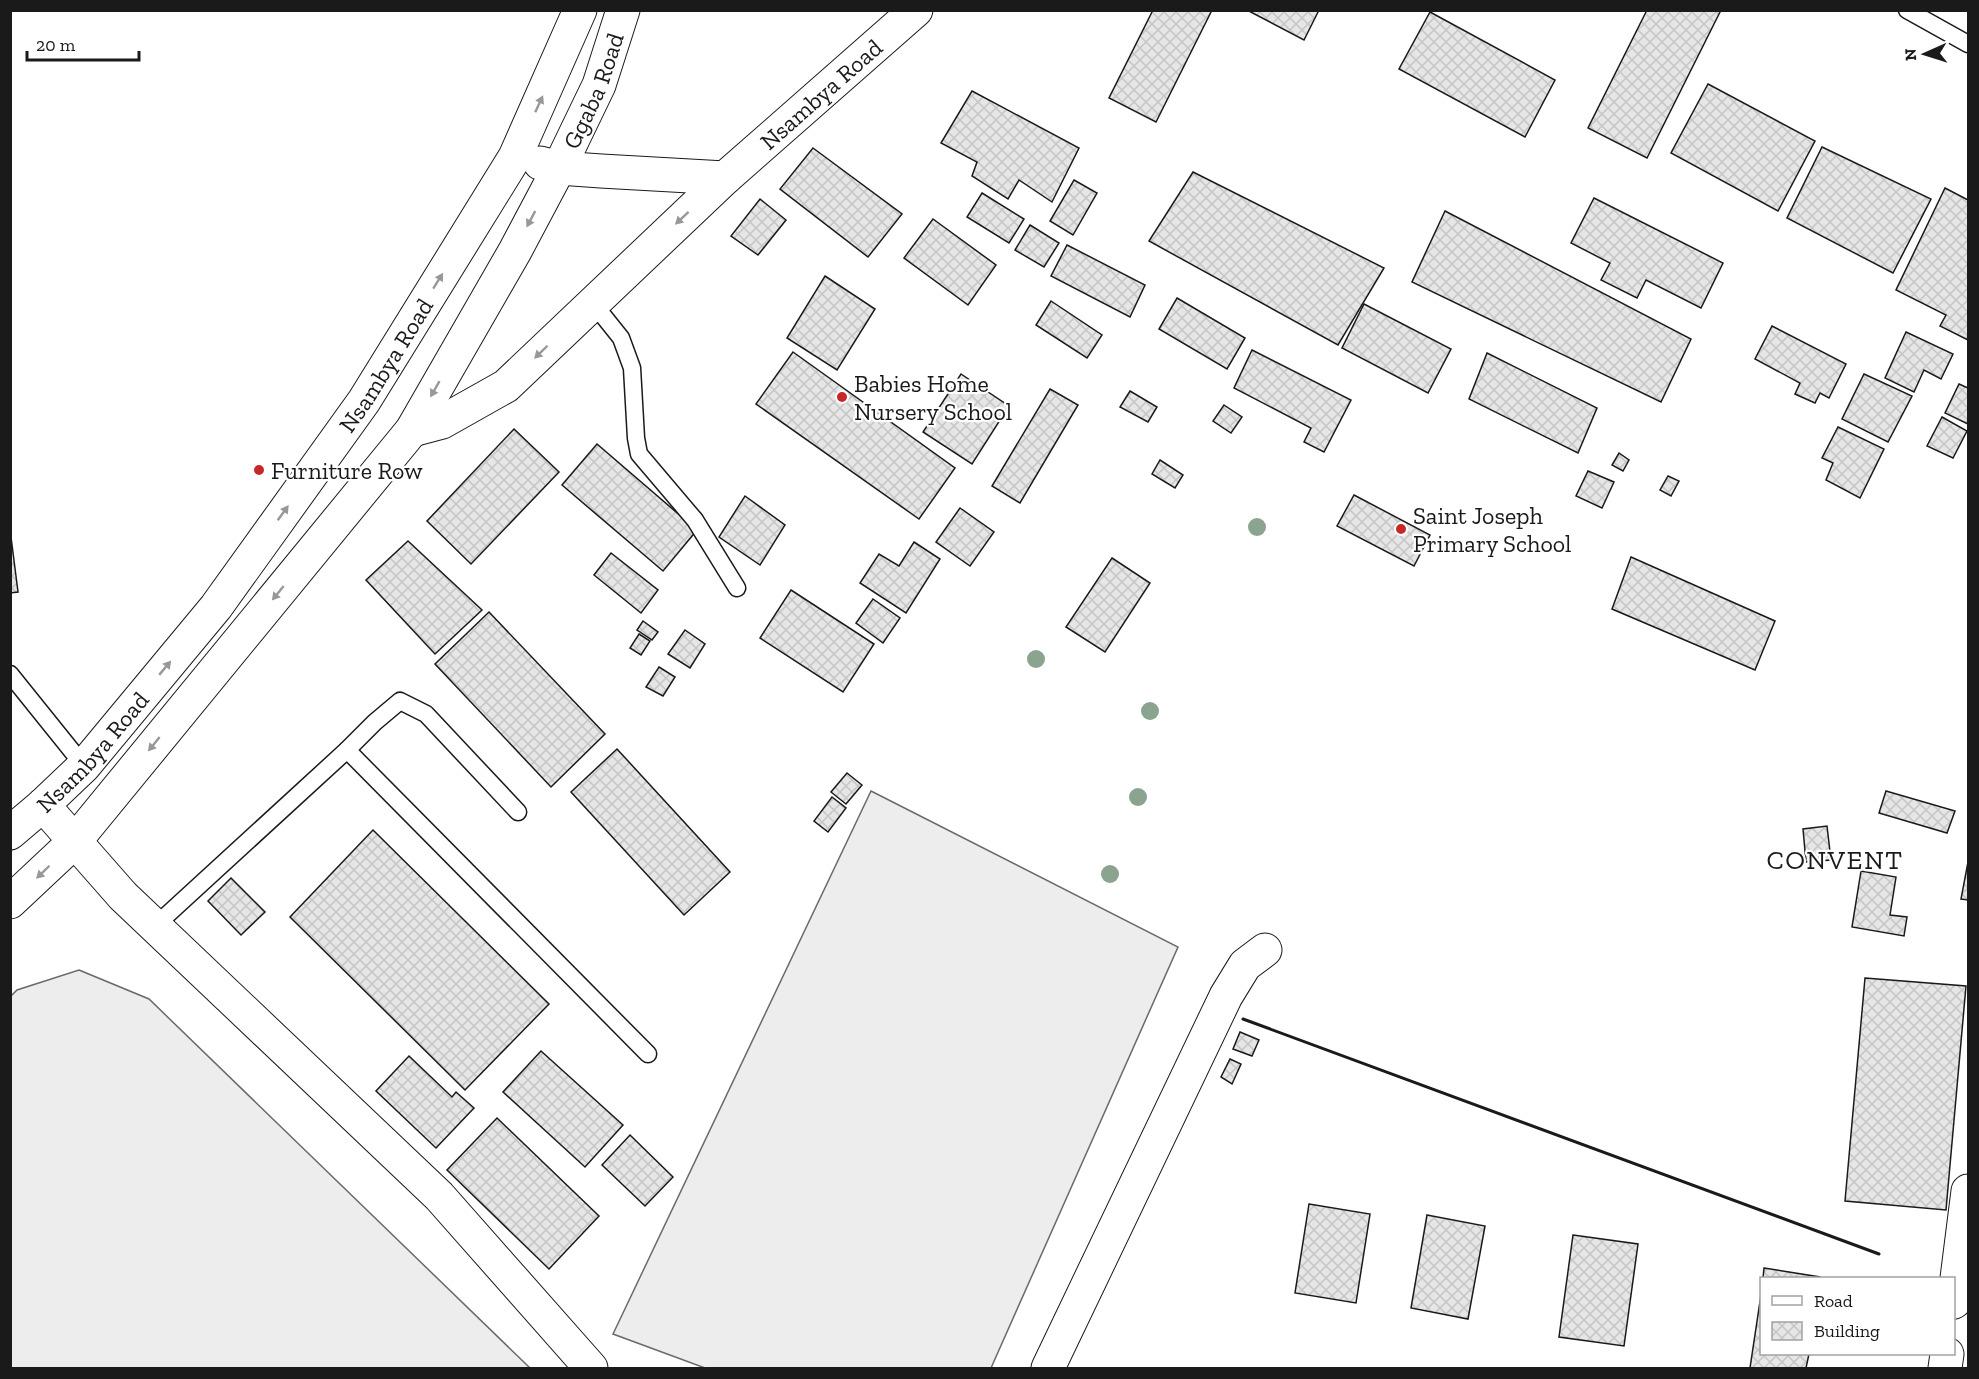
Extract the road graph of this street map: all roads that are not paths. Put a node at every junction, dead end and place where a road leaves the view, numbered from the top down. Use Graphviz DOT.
graph roads {
  1 [pos="580,10"];
  2 [pos="623,10"];
  3 [pos="916,10"];
  4 [pos="1907,10"];
  5 [pos="1968,44"];
  6 [pos="515,157"];
  7 [pos="559,168"];
  8 [pos="725,178"];
  9 [pos="593,303"];
  10 [pos="412,430"];
  11 [pos="737,588"];
  12 [pos="10,674"];
  13 [pos="347,750"];
  14 [pos="84,766"];
  15 [pos="43,805"];
  16 [pos="518,812"];
  17 [pos="10,833"];
  18 [pos="75,841"];
  19 [pos="10,902"];
  20 [pos="155,926"];
  21 [pos="1265,950"];
  22 [pos="648,1054"];
  23 [pos="1968,1191"];
  24 [pos="1955,1287"];
  25 [pos="591,1368"];
  26 [pos="1048,1368"];
  6 -- 1 [label="main road, Ggaba Road, one-way"];
  2 -- 7 [label="main road, Ggaba Road"];
  3 -- 8 [label="main road, Nsambya Road"];
  4 -- 5 [label="lane"];
  6 -- 7 [label="main road"];
  14 -- 6 [label="main road, Nsambya Road, one-way"];
  7 -- 8 [label="main road"];
  7 -- 10 [label="main road, Ggaba Road, one-way"];
  8 -- 9 [label="main road, Nsambya Road, one-way"];
  9 -- 10 [label="main road, Nsambya Road, one-way"];
  9 -- 11 [label="lane"];
  10 -- 18 [label="main road, Nsambya Road, one-way"];
  12 -- 14 [label="lane"];
  13 -- 16 [label="lane"];
  13 -- 20 [label="lane"];
  13 -- 22 [label="lane"];
  14 -- 15 [label="main road, Nsambya Road"];
  15 -- 17 [label="main road, Nsambya Road"];
  15 -- 18 [label="main road"];
  18 -- 19 [label="main road, Nsambya Road, one-way"];
  18 -- 20 [label="main road"];
  20 -- 25 [label="main road"];
  21 -- 26 [label="main road"];
  23 -- 24 [label="main road"];
}
